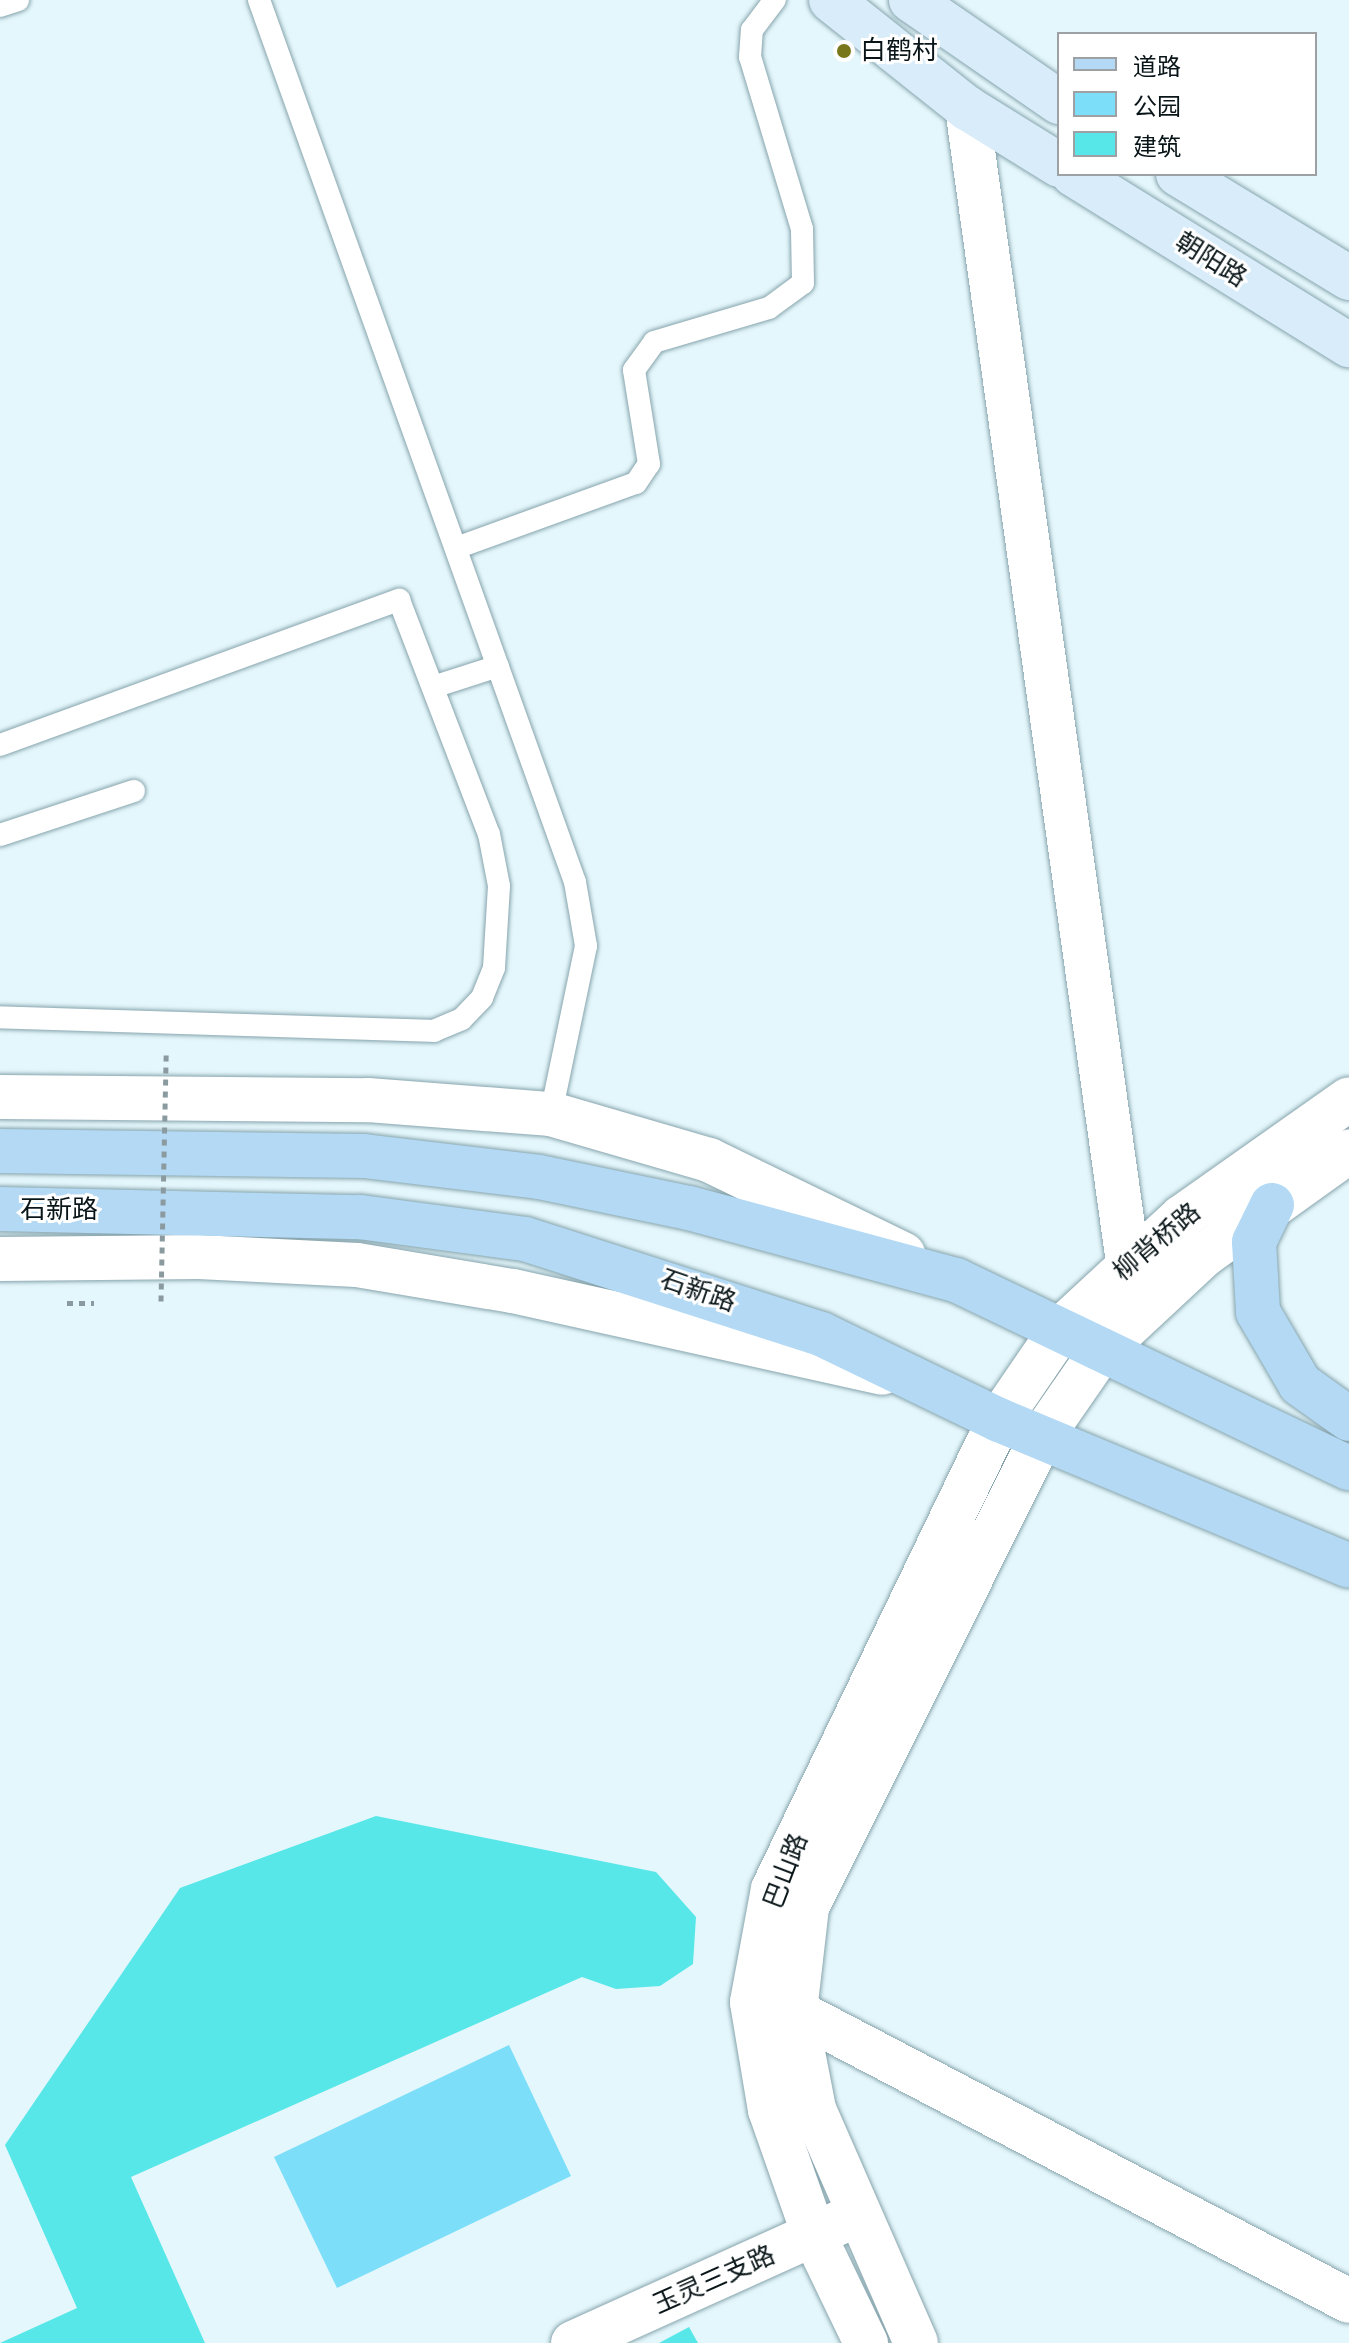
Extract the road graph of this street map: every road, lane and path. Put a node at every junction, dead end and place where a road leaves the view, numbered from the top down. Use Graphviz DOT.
graph roads {
  1 [pos="18,0"];
  2 [pos="259,0"];
  3 [pos="775,0"];
  4 [pos="831,0"];
  5 [pos="911,0"];
  6 [pos="0,6"];
  7 [pos="1057,101"];
  8 [pos="967,108"];
  9 [pos="1057,164"];
  10 [pos="1076,176"];
  11 [pos="1181,176"];
  12 [pos="1349,278"];
  13 [pos="1349,345"];
  14 [pos="456,548"];
  15 [pos="498,666"];
  16 [pos="433,687"];
  17 [pos="0,745"];
  18 [pos="134,791"];
  19 [pos="0,835"];
  20 [pos="0,1017"];
  21 [pos="166,1055"];
  22 [pos="0,1097"];
  23 [pos="1349,1099"];
  24 [pos="551,1114"];
  25 [pos="0,1151"];
  26 [pos="1349,1151"];
  27 [pos="1272,1205"];
  28 [pos="0,1209"];
  29 [pos="0,1259"];
  30 [pos="1128,1263"];
  31 [pos="956,1280"];
  32 [pos="161,1301"];
  33 [pos="1062,1328"];
  34 [pos="1101,1351"];
  35 [pos="919,1381"];
  36 [pos="1349,1419"];
  37 [pos="999,1420"];
  38 [pos="1041,1438"];
  39 [pos="1349,1468"];
  40 [pos="1349,1566"];
  41 [pos="795,2011"];
  42 [pos="855,2215"];
  43 [pos="814,2235"];
  44 [pos="1349,2301"];
  45 [pos="573,2343"];
  46 [pos="866,2343"];
  47 [pos="916,2343"];
  1 -- 6 [label="lane"];
  2 -- 14 [label="lane"];
  3 -- 14 [label="lane"];
  4 -- 8 [label="main road"];
  5 -- 7 [label="main road"];
  8 -- 9 [label="main road"];
  8 -- 30 [label="street"];
  10 -- 13 [label="main road, 朝阳路"];
  11 -- 12 [label="main road"];
  14 -- 15 [label="lane"];
  15 -- 16 [label="lane"];
  15 -- 24 [label="lane"];
  16 -- 17 [label="lane"];
  16 -- 20 [label="lane"];
  18 -- 19 [label="lane"];
  21 -- 32 [label="path, bridge"];
  22 -- 24 [label="street"];
  23 -- 30 [label="street, 柳背桥路"];
  24 -- 31 [label="street"];
  25 -- 31 [label="main road"];
  26 -- 27 [label="street, 柳背桥路"];
  27 -- 34 [label="street, 柳背桥路"];
  27 -- 36 [label="main road"];
  28 -- 35 [label="main road, 石新路"];
  29 -- 35 [label="street"];
  30 -- 33 [label="street, 柳背桥路"];
  31 -- 33 [label="main road"];
  33 -- 34 [label="main road"];
  33 -- 37 [label="street, 柳背桥路"];
  34 -- 38 [label="street, 柳背桥路"];
  34 -- 39 [label="main road"];
  35 -- 37 [label="main road, 石新路"];
  37 -- 38 [label="main road, 石新路"];
  37 -- 43 [label="street, 巴山路"];
  38 -- 40 [label="main road, 石新路"];
  38 -- 41 [label="street, 巴山路"];
  41 -- 42 [label="street, 巴山路"];
  41 -- 44 [label="street"];
  42 -- 43 [label="street, 玉灵三支路"];
  42 -- 47 [label="street, 巴山路"];
  43 -- 45 [label="street, 玉灵三支路"];
  43 -- 46 [label="street, 巴山路"];
}
